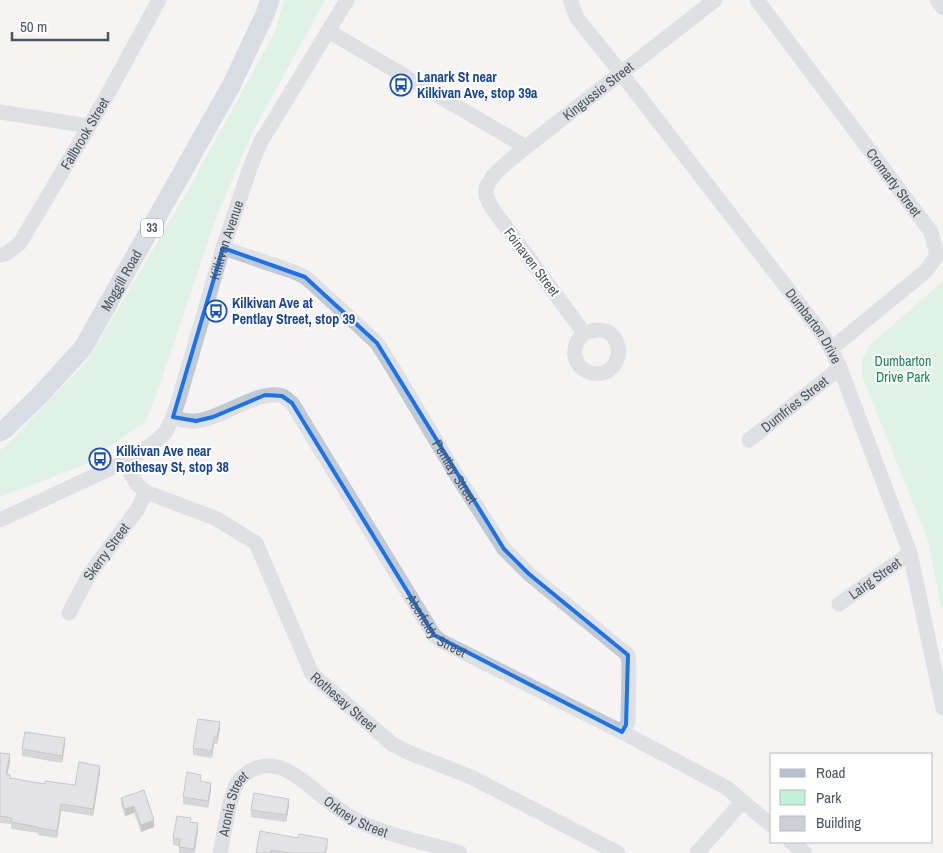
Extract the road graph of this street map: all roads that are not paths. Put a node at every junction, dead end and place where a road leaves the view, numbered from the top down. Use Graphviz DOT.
graph roads {
  1 [pos="159,0"];
  2 [pos="270,0"];
  3 [pos="347,0"];
  4 [pos="570,0"];
  5 [pos="715,0"];
  6 [pos="757,0"];
  7 [pos="937,0"];
  8 [pos="943,8"];
  9 [pos="328,32"];
  10 [pos="621,73"];
  11 [pos="0,112"];
  12 [pos="89,126"];
  13 [pos="526,147"];
  14 [pos="486,188"];
  15 [pos="223,248"];
  16 [pos="0,255"];
  17 [pos="584,333"];
  18 [pos="831,349"];
  19 [pos="840,368"];
  20 [pos="173,417"];
  21 [pos="0,432"];
  22 [pos="749,440"];
  23 [pos="124,462"];
  24 [pos="146,492"];
  25 [pos="0,520"];
  26 [pos="910,553"];
  27 [pos="839,604"];
  28 [pos="69,613"];
  29 [pos="943,708"];
  30 [pos="622,732"];
  31 [pos="261,766"];
  32 [pos="742,802"];
  33 [pos="770,824"];
  34 [pos="792,843"];
  35 [pos="220,853"];
  36 [pos="460,853"];
  37 [pos="618,853"];
  38 [pos="697,853"];
  39 [pos="805,853"];
  1 -- 12 [label="street, Fallbrook Street"];
  2 -- 21 [label="main road, Moggill Road / 33"];
  3 -- 9 [label="street, Kilkivan Avenue"];
  4 -- 10 [label="street, Dumbarton Drive"];
  5 -- 10 [label="street, Kingussie Street"];
  6 -- 18 [label="street, Cromarty Street"];
  7 -- 8 [label="street"];
  9 -- 13 [label="street"];
  9 -- 15 [label="street, Kilkivan Avenue"];
  10 -- 13 [label="street, Kingussie Street"];
  10 -- 18 [label="street, Dumbarton Drive"];
  11 -- 12 [label="street"];
  12 -- 16 [label="street, Fallbrook Street"];
  13 -- 14 [label="street, Kingussie Street"];
  14 -- 17 [label="street, Foinaven Street"];
  15 -- 20 [label="street, Kilkivan Avenue"];
  15 -- 30 [label="street, Pentlay Street"];
  18 -- 19 [label="street, Dumbarton Drive"];
  19 -- 22 [label="street, Dumfries Street"];
  19 -- 26 [label="street, Dumbarton Drive"];
  20 -- 23 [label="street, Kilkivan Avenue"];
  20 -- 30 [label="street, Aberfeldy Street"];
  23 -- 24 [label="street"];
  23 -- 25 [label="street, Kilkivan Avenue"];
  24 -- 28 [label="street, Skerry Street"];
  24 -- 37 [label="street, Rothesay Street"];
  26 -- 27 [label="street, Lairg Street"];
  26 -- 29 [label="street, Dumbarton Drive"];
  30 -- 32 [label="street, Aberfeldy Street"];
  31 -- 35 [label="street, Aronia Street"];
  31 -- 36 [label="street, Orkney Street"];
  32 -- 33 [label="street, Aberfeldy Street"];
  32 -- 38 [label="street"];
  34 -- 39 [label="street"];
}
